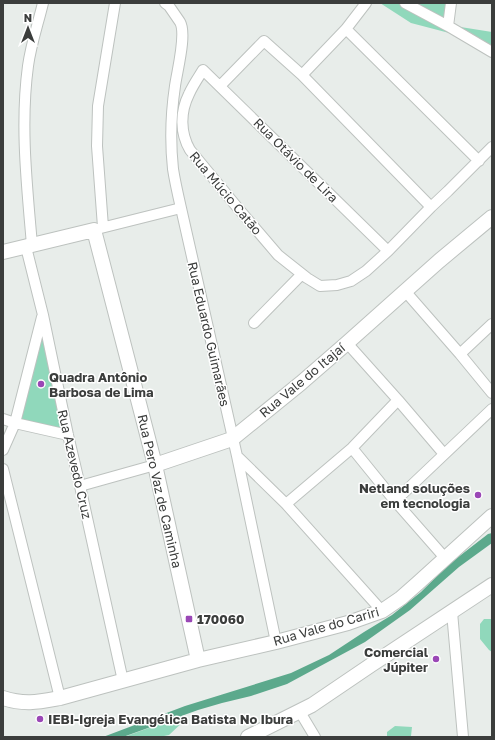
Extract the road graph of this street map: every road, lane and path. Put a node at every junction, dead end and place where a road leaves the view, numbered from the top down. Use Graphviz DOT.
graph roads {
  1 [pos="43,3"];
  2 [pos="115,3"];
  3 [pos="165,3"];
  4 [pos="366,3"];
  5 [pos="406,3"];
  6 [pos="451,3"];
  7 [pos="448,26"];
  8 [pos="346,29"];
  9 [pos="492,52"];
  10 [pos="203,70"];
  11 [pos="302,75"];
  12 [pos="220,86"];
  13 [pos="492,148"];
  14 [pos="479,161"];
  15 [pos="431,207"];
  16 [pos="181,208"];
  17 [pos="492,217"];
  18 [pos="98,229"];
  19 [pos="29,246"];
  20 [pos="388,251"];
  21 [pos="3,252"];
  22 [pos="304,276"];
  23 [pos="405,290"];
  24 [pos="43,315"];
  25 [pos="254,323"];
  26 [pos="492,324"];
  27 [pos="347,343"];
  28 [pos="460,354"];
  29 [pos="492,393"];
  30 [pos="398,400"];
  31 [pos="492,409"];
  32 [pos="3,419"];
  33 [pos="15,423"];
  34 [pos="68,435"];
  35 [pos="232,439"];
  36 [pos="352,448"];
  37 [pos="3,450"];
  38 [pos="444,454"];
  39 [pos="237,456"];
  40 [pos="155,465"];
  41 [pos="3,469"];
  42 [pos="80,486"];
  43 [pos="395,501"];
  44 [pos="286,504"];
  45 [pos="492,516"];
  46 [pos="445,558"];
  47 [pos="492,585"];
  48 [pos="382,611"];
  49 [pos="452,612"];
  50 [pos="276,642"];
  51 [pos="198,660"];
  52 [pos="123,681"];
  53 [pos="3,698"];
  54 [pos="60,698"];
  55 [pos="300,712"];
  56 [pos="248,737"];
  57 [pos="315,737"];
  58 [pos="463,737"];
  1 -- 19 [label="street, Rua Azevedo Cruz"];
  2 -- 18 [label="street"];
  3 -- 16 [label="street, Rua Eduardo Guimarães"];
  4 -- 8 [label="street"];
  5 -- 7 [label="street"];
  6 -- 7 [label="street"];
  7 -- 9 [label="street"];
  8 -- 11 [label="street"];
  8 -- 14 [label="street"];
  10 -- 12 [label="street, Rua Otávio de Lira"];
  10 -- 22 [label="street, Rua Múcio Catão"];
  11 -- 12 [label="street"];
  11 -- 15 [label="street"];
  12 -- 20 [label="street, Rua Otávio de Lira"];
  13 -- 14 [label="street, Rua Múcio Catão"];
  14 -- 15 [label="street, Rua Múcio Catão"];
  15 -- 20 [label="street, Rua Múcio Catão"];
  16 -- 18 [label="street"];
  16 -- 35 [label="street, Rua Eduardo Guimarães"];
  17 -- 23 [label="main road, Rua Vale do Itajaí"];
  18 -- 19 [label="main road"];
  18 -- 40 [label="main road, Rua Pero Vaz de Caminha"];
  19 -- 21 [label="main road"];
  19 -- 24 [label="street, Rua Azevedo Cruz"];
  20 -- 22 [label="street, Rua Múcio Catão"];
  22 -- 25 [label="street"];
  23 -- 27 [label="main road, Rua Vale do Itajaí"];
  23 -- 28 [label="street"];
  24 -- 33 [label="street"];
  24 -- 34 [label="street, Rua Azevedo Cruz"];
  26 -- 28 [label="street"];
  27 -- 30 [label="street"];
  27 -- 35 [label="main road, Rua Vale do Itajaí"];
  28 -- 29 [label="street"];
  30 -- 36 [label="street"];
  30 -- 38 [label="street"];
  31 -- 38 [label="street"];
  32 -- 33 [label="street"];
  33 -- 34 [label="street"];
  33 -- 37 [label="street"];
  34 -- 42 [label="street, Rua Azevedo Cruz"];
  35 -- 39 [label="street, Rua Eduardo Guimarães"];
  35 -- 40 [label="main road, Rua Vale do Itajaí"];
  36 -- 43 [label="street"];
  36 -- 44 [label="street"];
  38 -- 43 [label="street"];
  39 -- 44 [label="street"];
  39 -- 50 [label="street, Rua Eduardo Guimarães"];
  40 -- 42 [label="street, Rua Vale do Itajaí"];
  40 -- 51 [label="main road, Rua Pero Vaz de Caminha"];
  41 -- 54 [label="street"];
  42 -- 52 [label="street, Rua Azevedo Cruz"];
  43 -- 46 [label="street"];
  44 -- 48 [label="street"];
  45 -- 46 [label="main road, Rua Vale do Cariri"];
  46 -- 48 [label="main road, Rua Vale do Cariri"];
  47 -- 49 [label="main road"];
  48 -- 50 [label="main road, Rua Vale do Cariri"];
  49 -- 55 [label="main road"];
  49 -- 58 [label="street"];
  50 -- 51 [label="main road, Rua Vale do Cariri"];
  51 -- 52 [label="main road, Rua Vale do Cariri"];
  52 -- 54 [label="main road, Rua Vale do Cariri"];
  53 -- 54 [label="main road, Rua Vale do Cariri"];
  55 -- 56 [label="main road"];
  55 -- 57 [label="street"];
}
